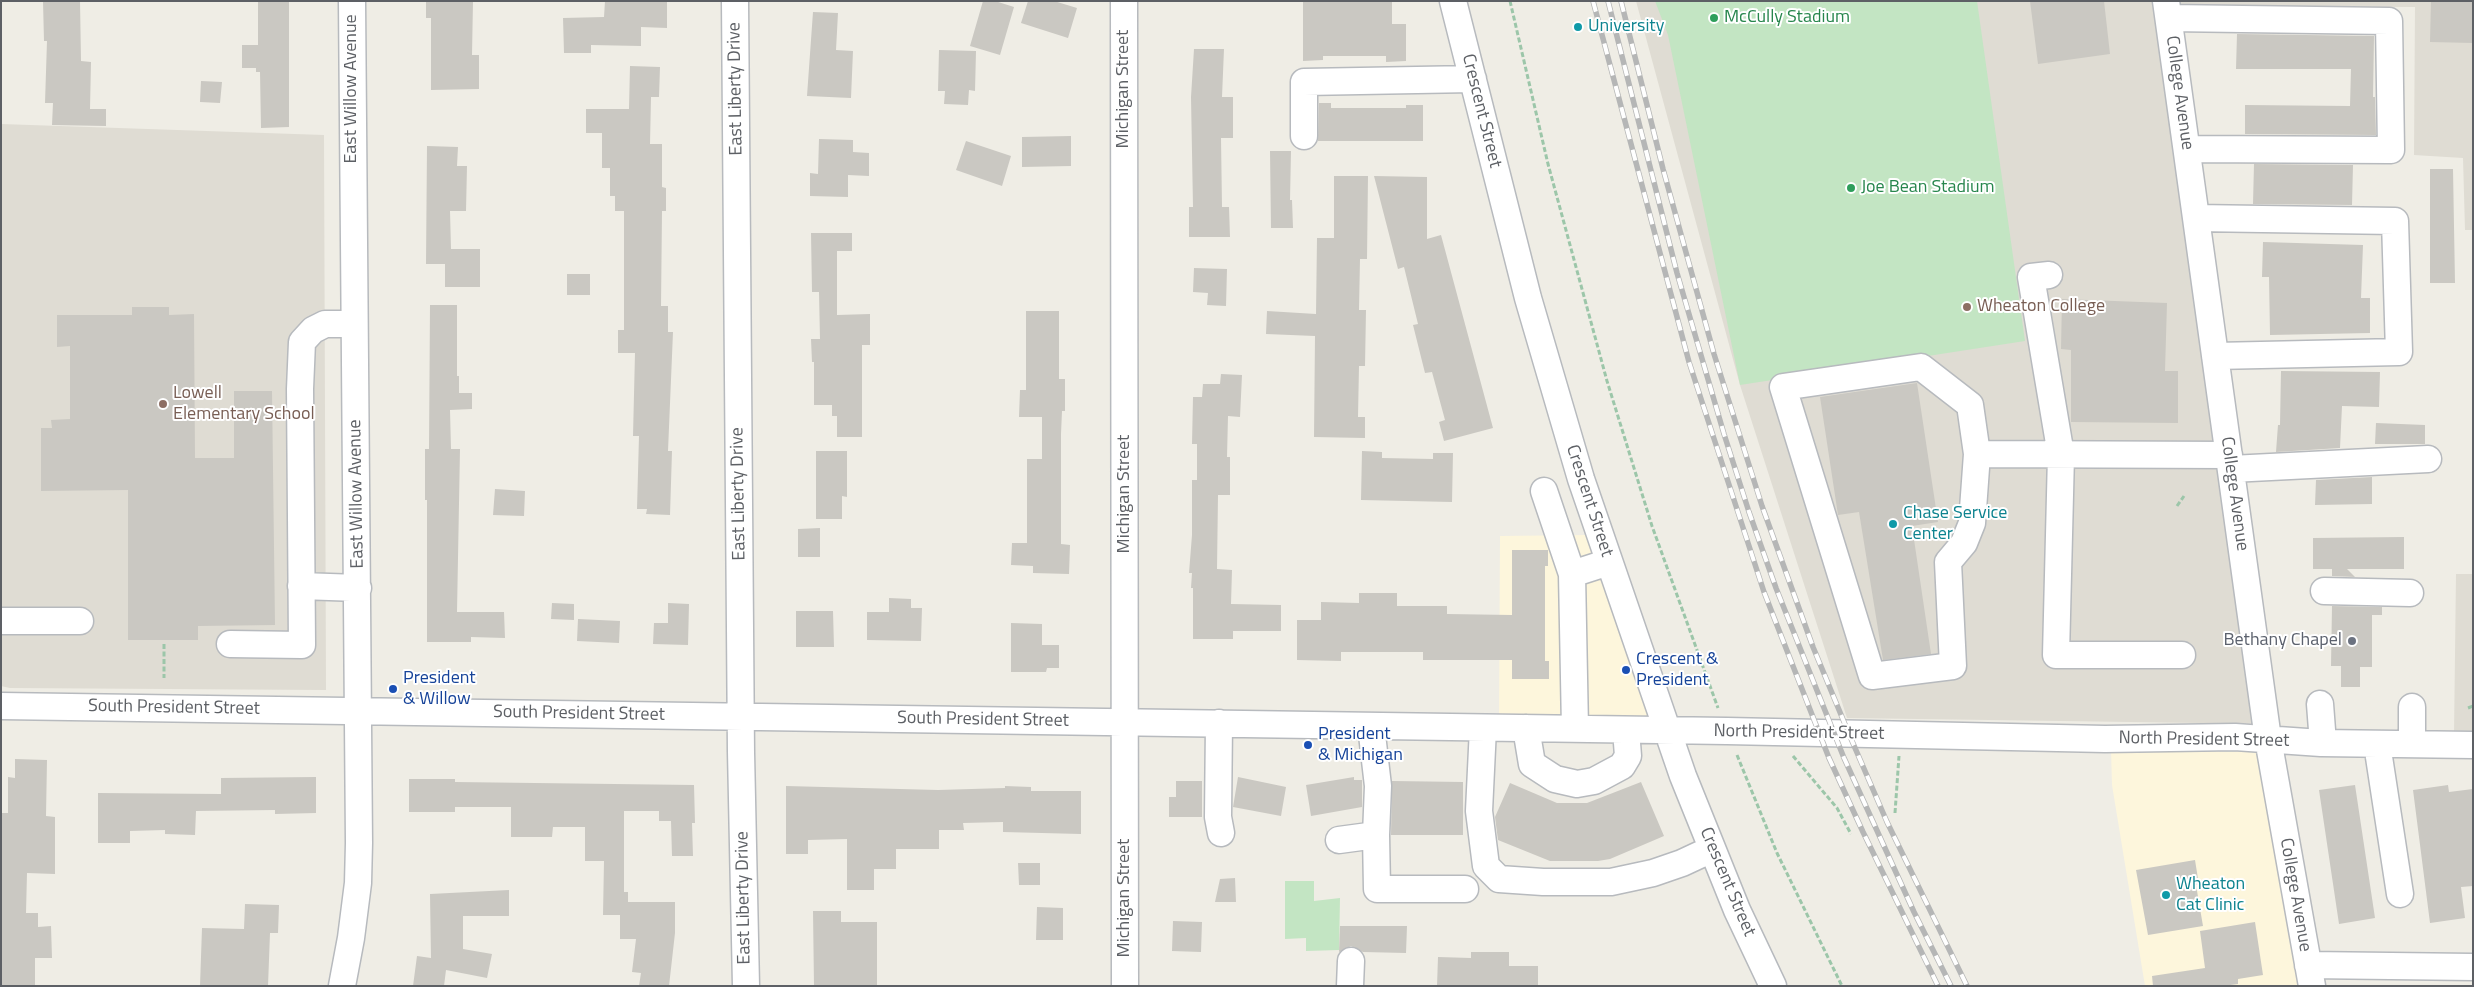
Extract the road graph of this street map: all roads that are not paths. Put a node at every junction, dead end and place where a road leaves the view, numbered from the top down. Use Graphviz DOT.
graph roads {
  1 [pos="352,1"];
  2 [pos="735,1"];
  3 [pos="1124,1"];
  4 [pos="1453,1"];
  5 [pos="2168,10"];
  6 [pos="1473,78"];
  7 [pos="1304,136"];
  8 [pos="2187,149"];
  9 [pos="2196,218"];
  10 [pos="2049,274"];
  11 [pos="354,324"];
  12 [pos="2215,356"];
  13 [pos="1977,454"];
  14 [pos="2061,455"];
  15 [pos="2428,459"];
  16 [pos="2230,462"];
  17 [pos="1544,491"];
  18 [pos="1609,562"];
  19 [pos="1572,574"];
  20 [pos="301,586"];
  21 [pos="358,588"];
  22 [pos="2324,591"];
  23 [pos="2410,593"];
  24 [pos="1,621"];
  25 [pos="80,621"];
  26 [pos="230,644"];
  27 [pos="2182,655"];
  28 [pos="2320,704"];
  29 [pos="1,706"];
  30 [pos="2412,707"];
  31 [pos="358,710"];
  32 [pos="741,716"];
  33 [pos="1126,722"];
  34 [pos="1219,723"];
  35 [pos="1371,726"];
  36 [pos="1483,728"];
  37 [pos="1526,728"];
  38 [pos="1575,729"];
  39 [pos="1626,730"];
  40 [pos="1667,730"];
  41 [pos="2268,739"];
  42 [pos="2323,743"];
  43 [pos="2377,744"];
  44 [pos="2412,744"];
  45 [pos="2473,745"];
  46 [pos="1221,833"];
  47 [pos="1376,835"];
  48 [pos="1339,840"];
  49 [pos="1712,849"];
  50 [pos="1465,889"];
  51 [pos="2400,894"];
  52 [pos="2473,967"];
  53 [pos="2310,975"];
  54 [pos="342,986"];
  55 [pos="746,986"];
  56 [pos="1125,986"];
  57 [pos="1773,986"];
  1 -- 11 [label="street, East Willow Avenue"];
  2 -- 32 [label="street, East Liberty Drive"];
  3 -- 33 [label="street, Michigan Street"];
  4 -- 6 [label="street, Crescent Street"];
  5 -- 8 [label="street, College Avenue"];
  5 -- 8 [label="street"];
  6 -- 7 [label="street"];
  6 -- 18 [label="street, Crescent Street"];
  8 -- 9 [label="street, College Avenue"];
  9 -- 12 [label="street, College Avenue"];
  9 -- 12 [label="street"];
  10 -- 14 [label="street"];
  11 -- 20 [label="street"];
  11 -- 21 [label="street, East Willow Avenue"];
  12 -- 16 [label="street, College Avenue"];
  13 -- 13 [label="street"];
  13 -- 14 [label="street"];
  14 -- 16 [label="street"];
  14 -- 27 [label="street"];
  15 -- 16 [label="street"];
  16 -- 41 [label="street, College Avenue"];
  17 -- 19 [label="street"];
  18 -- 19 [label="street"];
  18 -- 40 [label="street, Crescent Street"];
  19 -- 38 [label="street"];
  20 -- 21 [label="street"];
  20 -- 26 [label="street"];
  21 -- 31 [label="street, East Willow Avenue"];
  22 -- 23 [label="street"];
  24 -- 25 [label="street"];
  28 -- 42 [label="street"];
  29 -- 31 [label="street, South President Street"];
  30 -- 44 [label="street"];
  31 -- 32 [label="street, South President Street"];
  31 -- 54 [label="street, East Willow Avenue"];
  32 -- 33 [label="street, South President Street"];
  32 -- 55 [label="street, East Liberty Drive"];
  33 -- 34 [label="street, North President Street"];
  33 -- 56 [label="street, Michigan Street"];
  34 -- 35 [label="street, North President Street"];
  34 -- 46 [label="street"];
  35 -- 36 [label="street, North President Street"];
  35 -- 47 [label="street"];
  36 -- 37 [label="street, North President Street"];
  36 -- 49 [label="street"];
  37 -- 38 [label="street, North President Street"];
  37 -- 39 [label="street"];
  38 -- 39 [label="street, North President Street"];
  39 -- 40 [label="street, North President Street"];
  40 -- 41 [label="street, North President Street"];
  40 -- 49 [label="street, Crescent Street"];
  41 -- 42 [label="street, North President Street"];
  41 -- 53 [label="street, College Avenue"];
  42 -- 43 [label="street, North President Street"];
  43 -- 44 [label="street, North President Street"];
  43 -- 51 [label="street"];
  44 -- 45 [label="street, North President Street"];
  47 -- 48 [label="street"];
  47 -- 50 [label="street"];
  49 -- 57 [label="street, Crescent Street"];
  52 -- 53 [label="street"];
}
